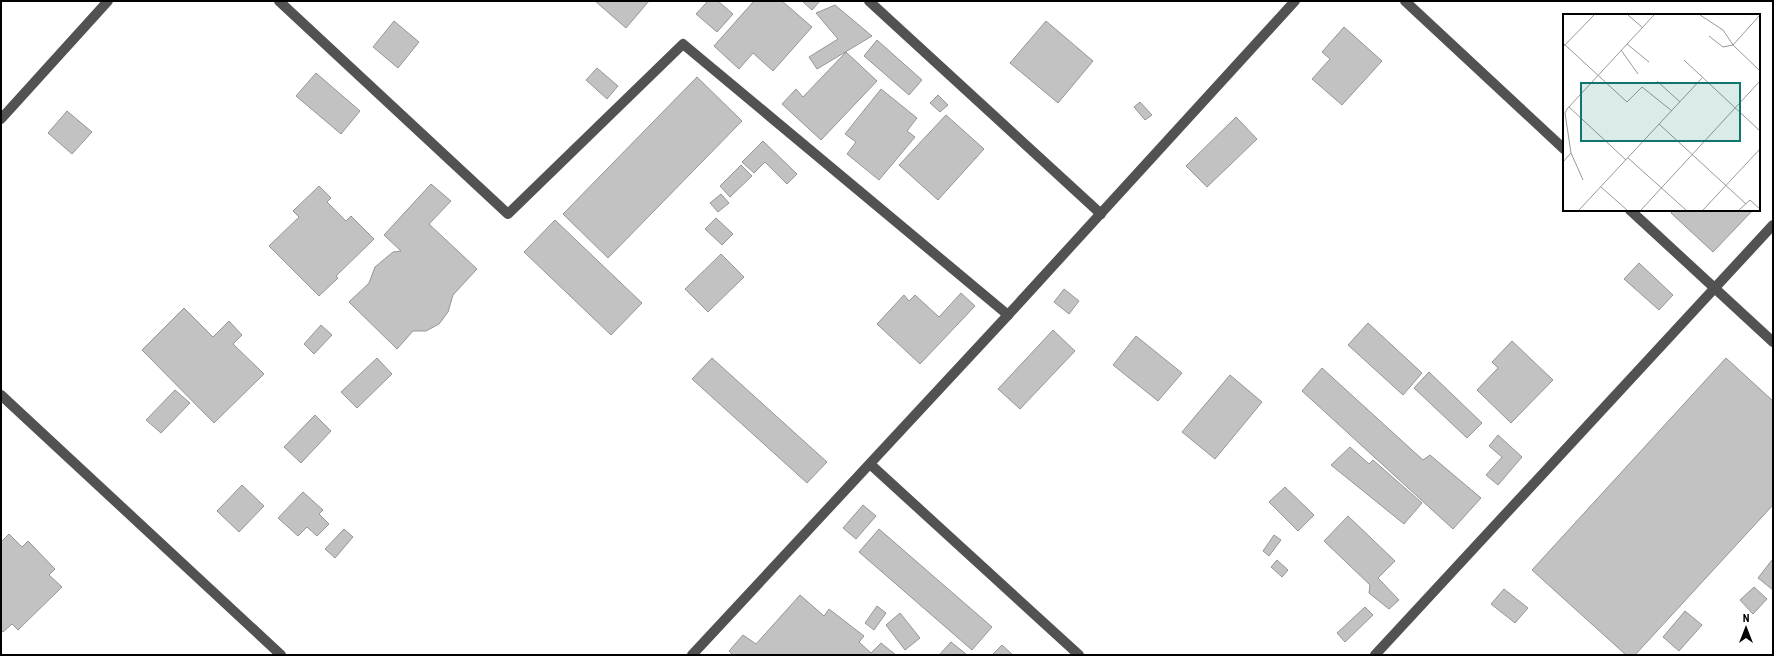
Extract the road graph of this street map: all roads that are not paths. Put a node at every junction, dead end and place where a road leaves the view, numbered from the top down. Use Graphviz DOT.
graph roads {
  1 [pos="108,1"];
  2 [pos="279,1"];
  3 [pos="869,1"];
  4 [pos="1296,1"];
  5 [pos="1405,1"];
  6 [pos="1,120"];
  7 [pos="1563,147"];
  8 [pos="1631,211"];
  9 [pos="1101,214"];
  10 [pos="1773,225"];
  11 [pos="1714,288"];
  12 [pos="1008,315"];
  13 [pos="1773,342"];
  14 [pos="1,395"];
  15 [pos="870,464"];
  16 [pos="281,655"];
  17 [pos="692,655"];
  18 [pos="1079,655"];
  19 [pos="1375,655"];
  1 -- 6 [label="street"];
  2 -- 12 [label="street"];
  3 -- 9 [label="street"];
  4 -- 9 [label="street"];
  5 -- 7 [label="street"];
  8 -- 11 [label="street"];
  9 -- 12 [label="street"];
  10 -- 11 [label="street"];
  11 -- 13 [label="street"];
  11 -- 19 [label="street"];
  12 -- 15 [label="street"];
  14 -- 16 [label="street"];
  15 -- 17 [label="street"];
  15 -- 18 [label="street"];
}
